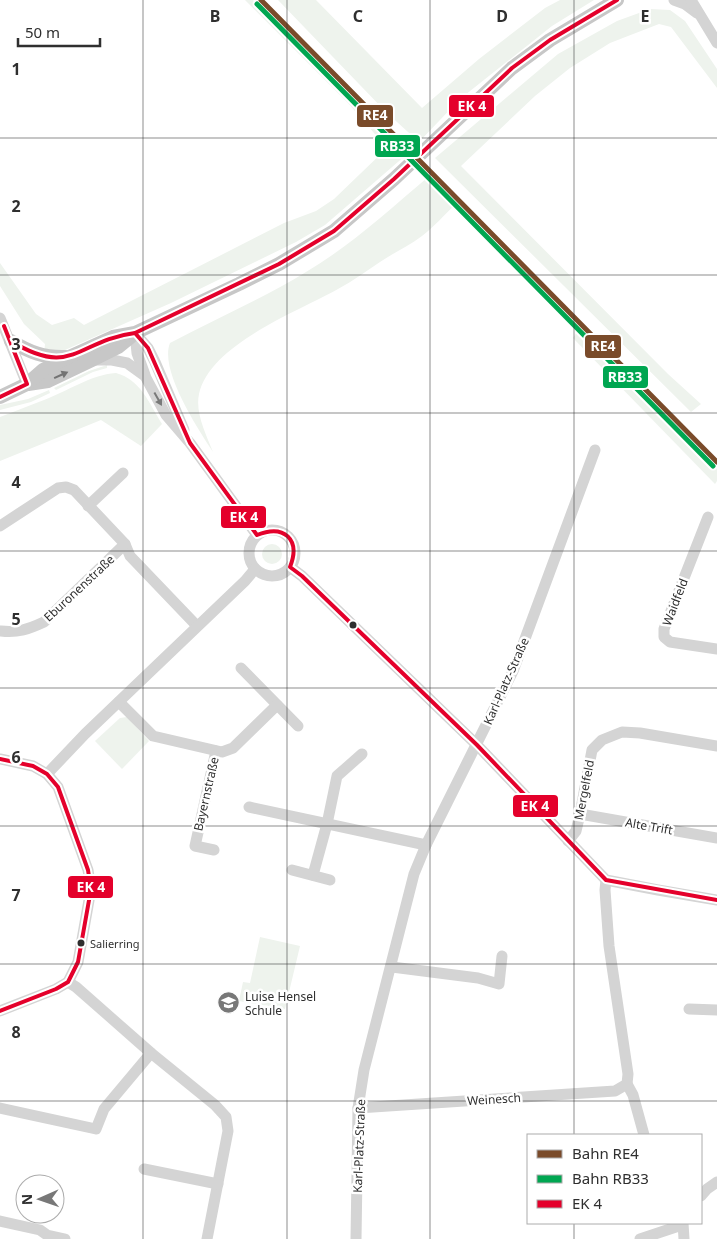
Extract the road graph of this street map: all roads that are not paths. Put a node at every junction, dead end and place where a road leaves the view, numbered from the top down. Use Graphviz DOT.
graph roads {
  1 [pos="617,0"];
  2 [pos="674,0"];
  3 [pos="691,0"];
  4 [pos="700,16"];
  5 [pos="717,43"];
  6 [pos="0,318"];
  7 [pos="135,333"];
  8 [pos="11,341"];
  9 [pos="69,357"];
  10 [pos="92,360"];
  11 [pos="145,376"];
  12 [pos="27,384"];
  13 [pos="0,397"];
  14 [pos="190,443"];
  15 [pos="596,450"];
  16 [pos="123,473"];
  17 [pos="88,506"];
  18 [pos="708,516"];
  19 [pos="0,526"];
  20 [pos="257,535"];
  21 [pos="125,544"];
  22 [pos="290,567"];
  23 [pos="255,569"];
  24 [pos="197,626"];
  25 [pos="1,631"];
  26 [pos="717,649"];
  27 [pos="241,668"];
  28 [pos="119,702"];
  29 [pos="277,705"];
  30 [pos="298,726"];
  31 [pos="476,745"];
  32 [pos="717,746"];
  33 [pos="216,751"];
  34 [pos="362,754"];
  35 [pos="0,759"];
  36 [pos="47,774"];
  37 [pos="249,807"];
  38 [pos="580,814"];
  39 [pos="327,824"];
  40 [pos="717,838"];
  41 [pos="568,841"];
  42 [pos="426,845"];
  43 [pos="214,850"];
  44 [pos="292,870"];
  45 [pos="314,875"];
  46 [pos="330,880"];
  47 [pos="606,880"];
  48 [pos="717,900"];
  49 [pos="502,956"];
  50 [pos="392,967"];
  51 [pos="68,982"];
  52 [pos="689,1009"];
  53 [pos="717,1010"];
  54 [pos="0,1011"];
  55 [pos="151,1053"];
  56 [pos="627,1084"];
  57 [pos="0,1108"];
  58 [pos="358,1108"];
  59 [pos="644,1134"];
  60 [pos="144,1169"];
  61 [pos="717,1182"];
  62 [pos="218,1184"];
  63 [pos="702,1195"];
  64 [pos="0,1221"];
  65 [pos="682,1224"];
  66 [pos="65,1239"];
  67 [pos="207,1239"];
  68 [pos="356,1239"];
  69 [pos="640,1239"];
  70 [pos="684,1239"];
  1 -- 7 [label="main road"];
  2 -- 4 [label="street"];
  3 -- 4 [label="street"];
  4 -- 5 [label="street"];
  6 -- 8 [label="street"];
  7 -- 9 [label="main road"];
  7 -- 10 [label="main road"];
  7 -- 11 [label="street"];
  7 -- 14 [label="street"];
  8 -- 9 [label="main road"];
  8 -- 12 [label="street"];
  9 -- 12 [label="main road"];
  10 -- 11 [label="street"];
  12 -- 10 [label="main road, one-way"];
  11 -- 14 [label="street, one-way"];
  12 -- 13 [label="main road"];
  14 -- 20 [label="street"];
  15 -- 31 [label="street, Karl-Platz-Straße"];
  16 -- 17 [label="street"];
  17 -- 19 [label="street, Eburonenstraße"];
  17 -- 21 [label="street, Eburonenstraße"];
  18 -- 26 [label="street, Waidfeld"];
  20 -- 22 [label="street"];
  20 -- 23 [label="street"];
  21 -- 24 [label="street, Eburonenstraße"];
  21 -- 25 [label="street, Eburonenstraße"];
  22 -- 23 [label="street"];
  22 -- 31 [label="street"];
  23 -- 24 [label="street"];
  24 -- 28 [label="street"];
  27 -- 29 [label="street"];
  28 -- 33 [label="street, Bayernstraße"];
  28 -- 36 [label="street"];
  29 -- 30 [label="street"];
  29 -- 33 [label="street, Bayernstraße"];
  31 -- 41 [label="street"];
  31 -- 42 [label="street, Karl-Platz-Straße"];
  32 -- 38 [label="street, Mergelfeld"];
  33 -- 43 [label="street, Bayernstraße"];
  34 -- 39 [label="street"];
  35 -- 36 [label="street"];
  36 -- 51 [label="street"];
  37 -- 39 [label="street"];
  38 -- 40 [label="street, Alte Trift"];
  38 -- 41 [label="street, Mergelfeld"];
  39 -- 42 [label="street"];
  39 -- 45 [label="street"];
  41 -- 47 [label="street"];
  42 -- 50 [label="street, Karl-Platz-Straße"];
  44 -- 45 [label="street"];
  45 -- 46 [label="street"];
  47 -- 48 [label="street"];
  47 -- 56 [label="street"];
  49 -- 50 [label="street"];
  50 -- 58 [label="street, Karl-Platz-Straße"];
  51 -- 54 [label="street"];
  51 -- 55 [label="street"];
  52 -- 53 [label="street"];
  55 -- 57 [label="street"];
  55 -- 62 [label="street"];
  56 -- 58 [label="street, Weinesch"];
  56 -- 59 [label="street"];
  58 -- 68 [label="street, Karl-Platz-Straße"];
  60 -- 62 [label="street"];
  61 -- 63 [label="street"];
  62 -- 67 [label="street"];
  64 -- 66 [label="street"];
  65 -- 69 [label="street"];
  65 -- 70 [label="street"];
}
